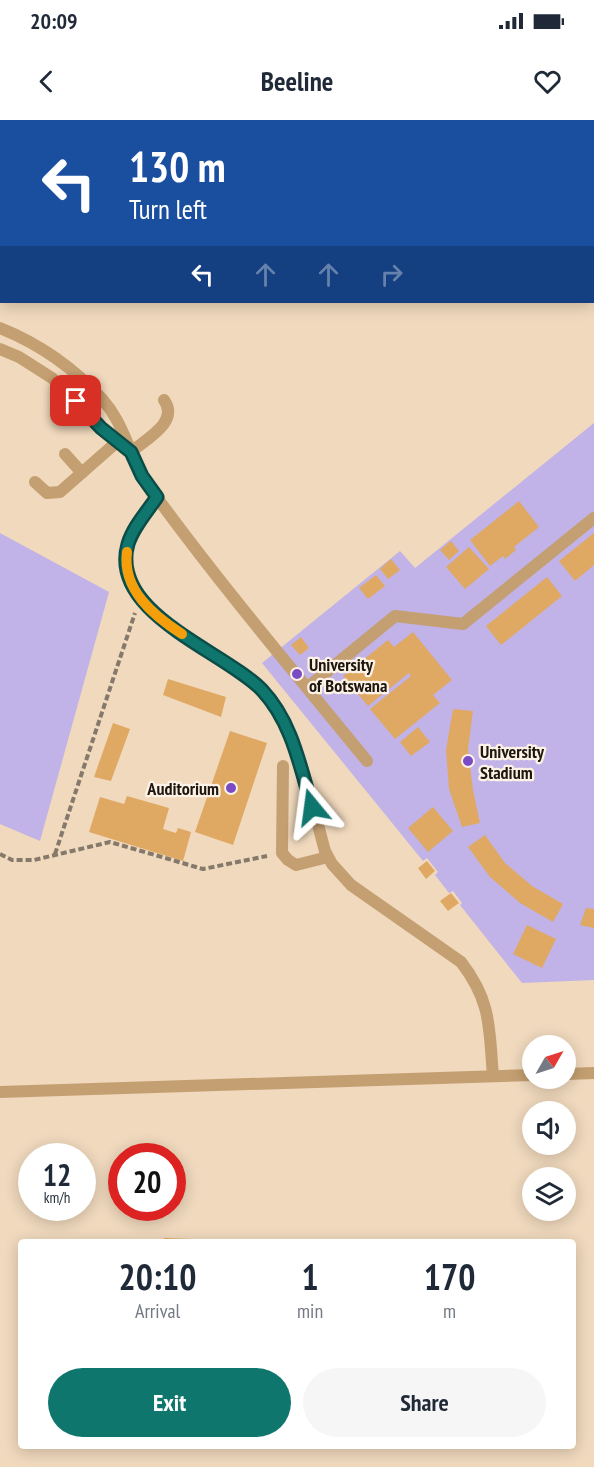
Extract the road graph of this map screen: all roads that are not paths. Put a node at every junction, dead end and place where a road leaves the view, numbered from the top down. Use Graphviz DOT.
graph roads {
  1 [pos="0,328"];
  2 [pos="0,350"];
  3 [pos="164,400"];
  4 [pos="118,441"];
  5 [pos="131,452"];
  6 [pos="64,454"];
  7 [pos="82,473"];
  8 [pos="35,482"];
  9 [pos="157,497"];
  10 [pos="594,518"];
  11 [pos="307,688"];
  12 [pos="367,761"];
  13 [pos="283,766"];
  14 [pos="328,857"];
  15 [pos="594,1073"];
  16 [pos="576,1074"];
  17 [pos="522,1075"];
  18 [pos="493,1076"];
  19 [pos="0,1092"];
  1 -- 5 [label="lane"];
  2 -- 4 [label="lane"];
  3 -- 5 [label="lane"];
  4 -- 5 [label="lane"];
  4 -- 7 [label="lane"];
  5 -- 9 [label="lane"];
  6 -- 7 [label="lane"];
  7 -- 8 [label="lane"];
  9 -- 11 [label="lane"];
  9 -- 14 [label="lane"];
  10 -- 11 [label="lane"];
  11 -- 12 [label="lane"];
  13 -- 14 [label="lane"];
  14 -- 18 [label="lane"];
  15 -- 16 [label="lane"];
  17 -- 18 [label="lane"];
  18 -- 19 [label="lane"];
}
